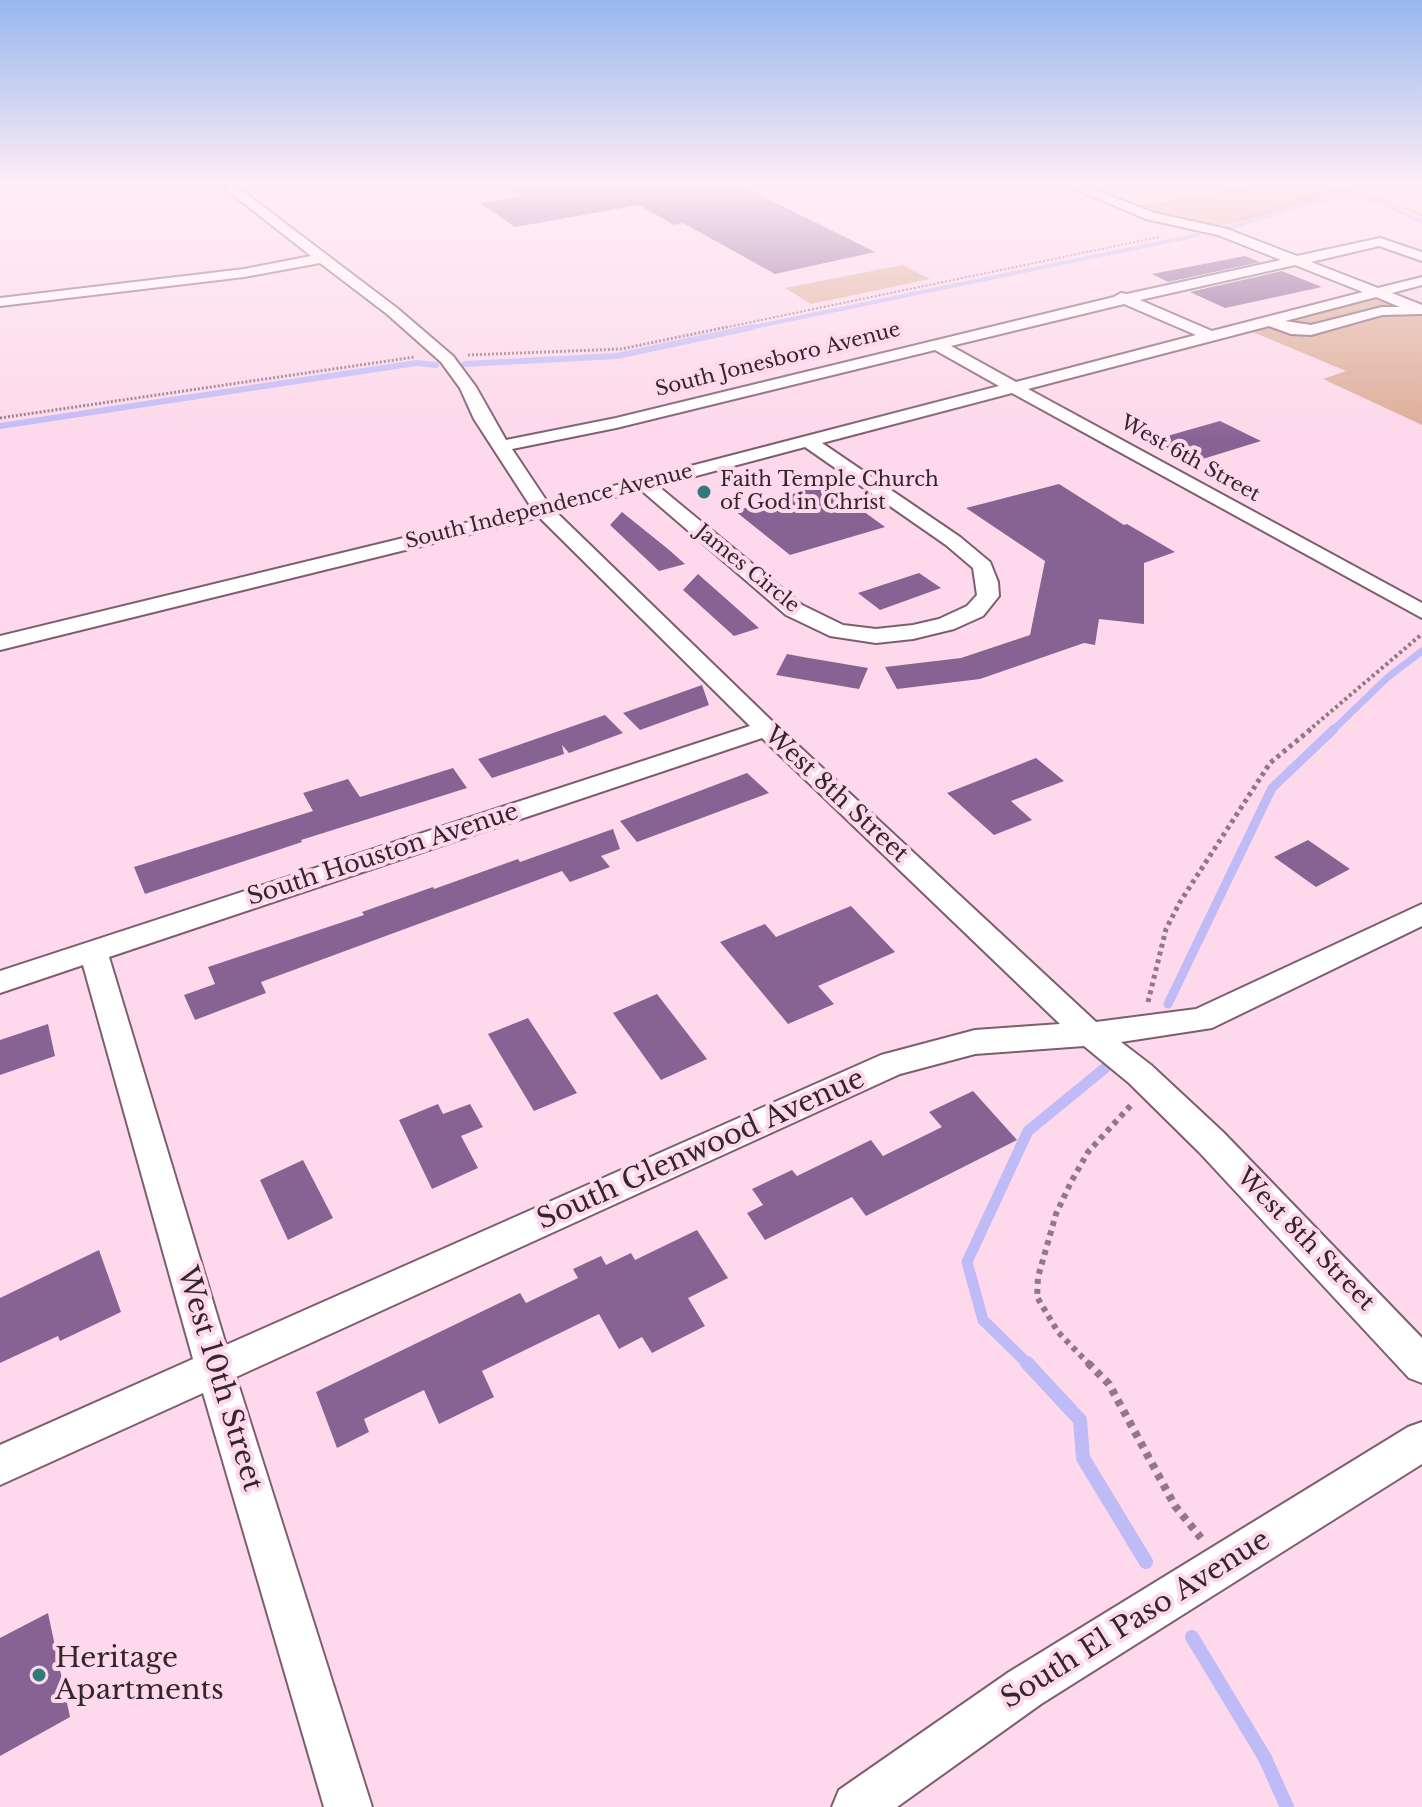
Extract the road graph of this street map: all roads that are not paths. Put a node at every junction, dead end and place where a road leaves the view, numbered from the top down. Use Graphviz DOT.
graph roads {
  1 [pos="258,270"];
  2 [pos="338,270"];
  3 [pos="1251,270"];
  4 [pos="1323,270"];
  5 [pos="1422,281"];
  6 [pos="1108,291"];
  7 [pos="1377,292"];
  8 [pos="1125,299"];
  9 [pos="0,302"];
  10 [pos="1421,309"];
  11 [pos="1268,320"];
  12 [pos="1208,335"];
  13 [pos="937,345"];
  14 [pos="1015,386"];
  15 [pos="808,441"];
  16 [pos="501,446"];
  17 [pos="644,483"];
  18 [pos="543,510"];
  19 [pos="1422,612"];
  20 [pos="0,643"];
  21 [pos="766,729"];
  22 [pos="1422,914"];
  23 [pos="93,950"];
  24 [pos="0,982"];
  25 [pos="1090,1034"];
  26 [pos="1422,1365"];
  27 [pos="215,1370"];
  28 [pos="1422,1441"];
  29 [pos="0,1465"];
  30 [pos="348,1807"];
  31 [pos="856,1807"];
  1 -- 9 [label="street"];
  2 -- 16 [label="street, West 8th Street"];
  3 -- 8 [label="street, South Jonesboro Avenue"];
  4 -- 7 [label="street"];
  5 -- 7 [label="street, South Independence Avenue"];
  6 -- 8 [label="street"];
  7 -- 10 [label="street"];
  7 -- 11 [label="street, South Independence Avenue"];
  8 -- 12 [label="street"];
  8 -- 13 [label="street, South Jonesboro Avenue"];
  10 -- 11 [label="street"];
  11 -- 12 [label="street, South Independence Avenue"];
  12 -- 14 [label="street, South Independence Avenue"];
  13 -- 14 [label="street, West 6th Street"];
  13 -- 16 [label="street, South Jonesboro Avenue"];
  14 -- 15 [label="street, South Independence Avenue"];
  14 -- 19 [label="street, West 6th Street"];
  15 -- 17 [label="street, South Independence Avenue"];
  15 -- 17 [label="street, James Circle"];
  16 -- 18 [label="street, West 8th Street"];
  17 -- 18 [label="street, South Independence Avenue"];
  18 -- 20 [label="street, South Independence Avenue"];
  18 -- 21 [label="street, West 8th Street"];
  21 -- 23 [label="street, South Houston Avenue"];
  21 -- 25 [label="street, West 8th Street"];
  22 -- 25 [label="street, South Glenwood Avenue"];
  23 -- 24 [label="street, South Houston Avenue"];
  23 -- 27 [label="street, West 10th Street"];
  25 -- 26 [label="street, West 8th Street"];
  25 -- 27 [label="street, South Glenwood Avenue"];
  27 -- 29 [label="street, South Glenwood Avenue"];
  27 -- 30 [label="street, West 10th Street"];
  28 -- 31 [label="street, South El Paso Avenue"];
}
